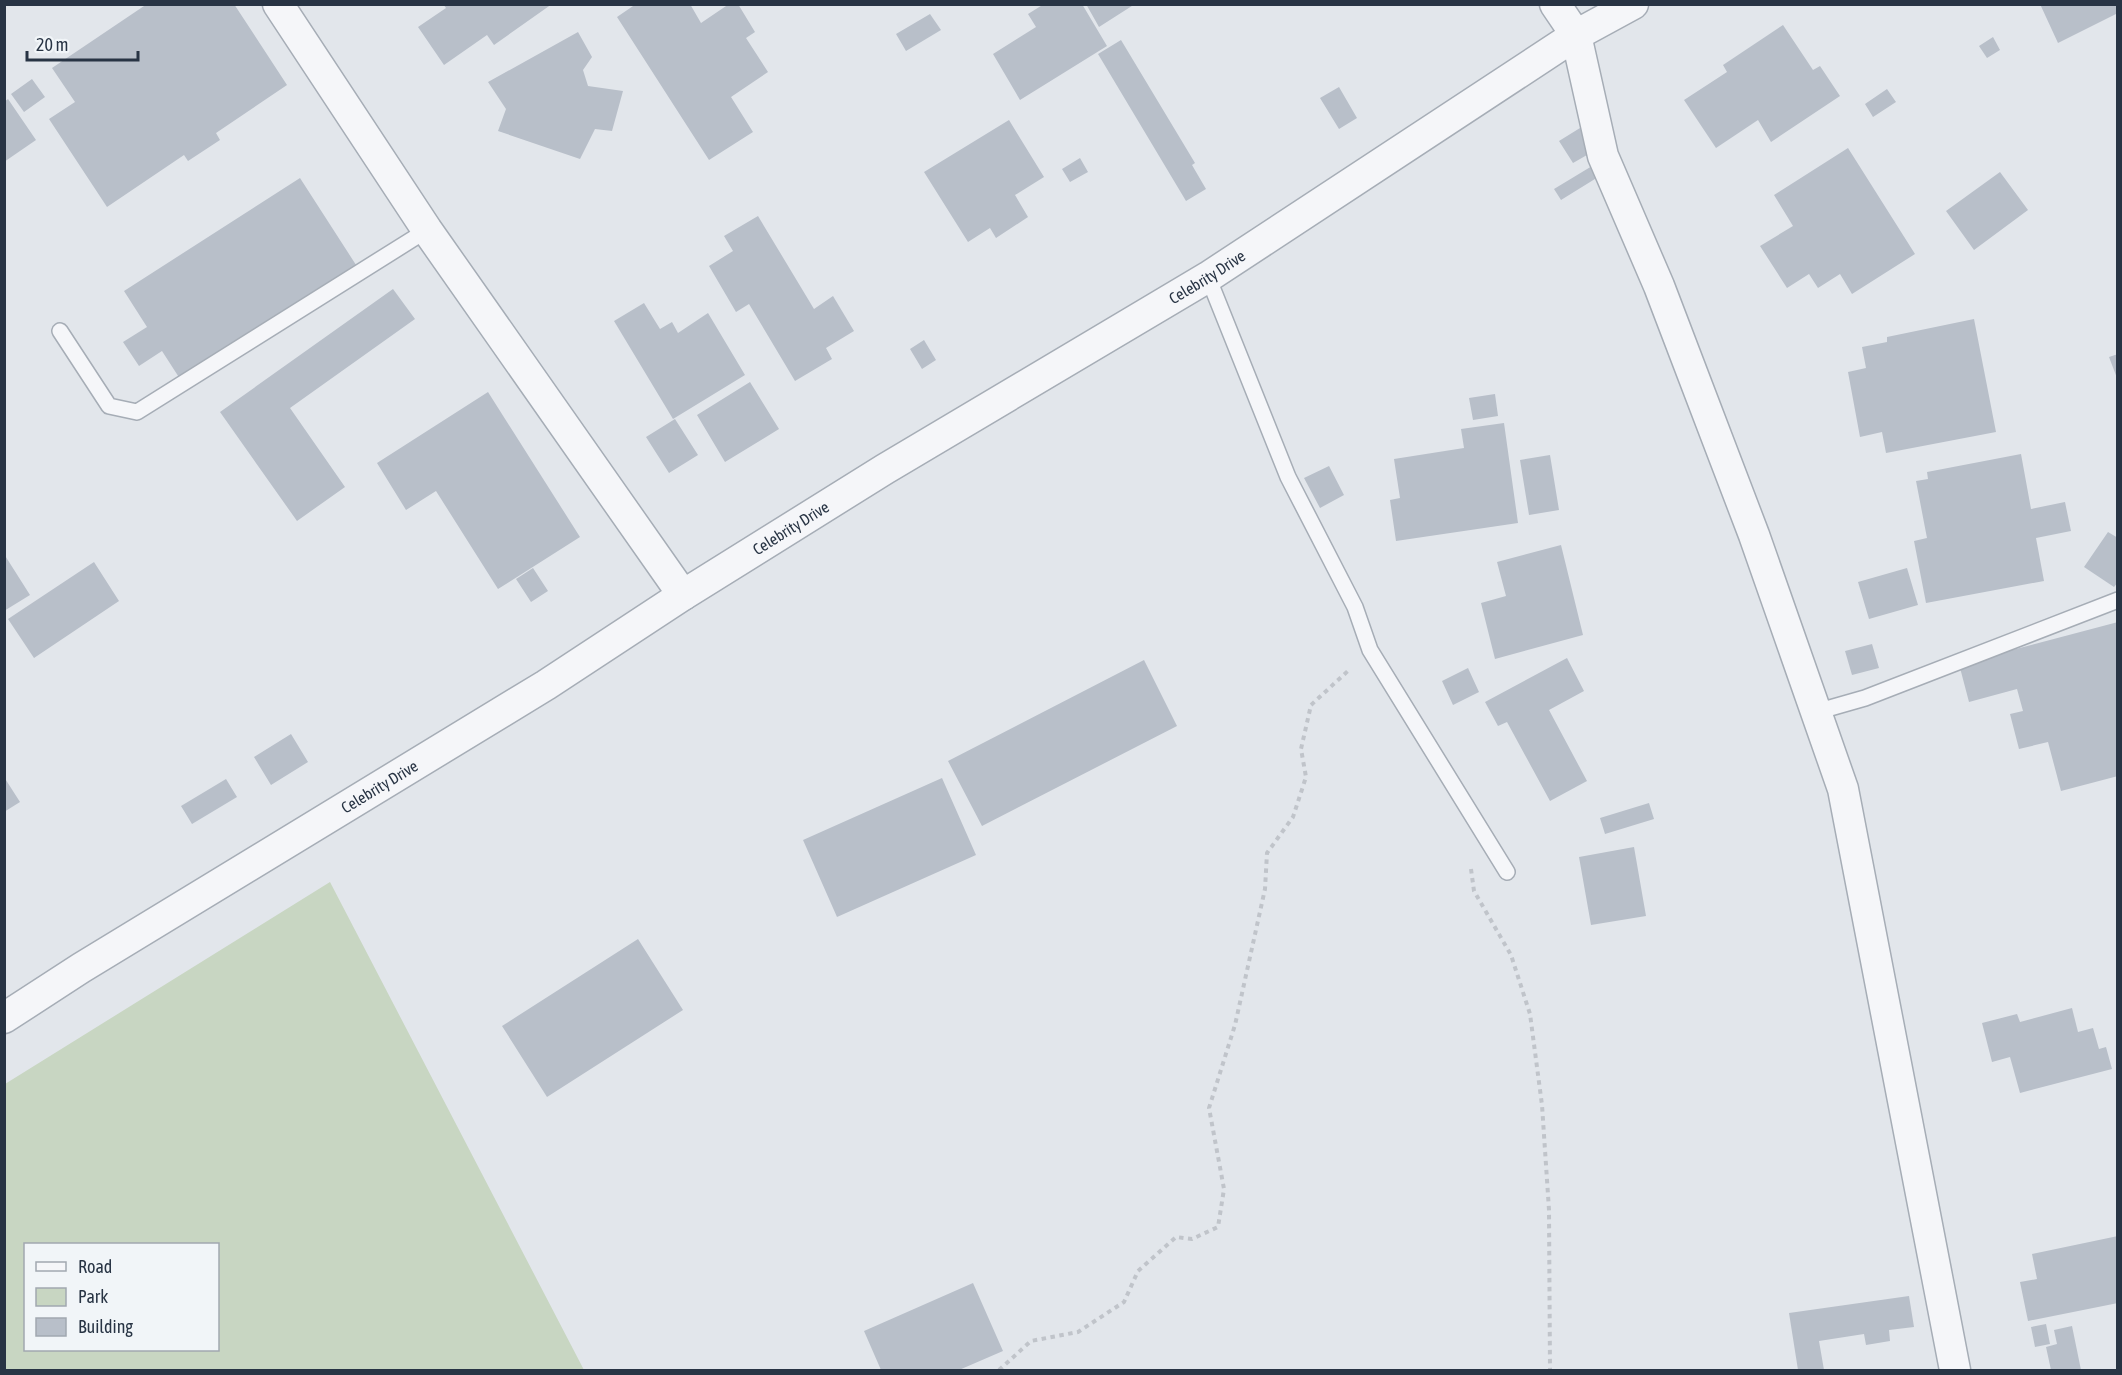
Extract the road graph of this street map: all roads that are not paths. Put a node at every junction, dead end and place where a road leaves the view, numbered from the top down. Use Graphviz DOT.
graph roads {
  1 [pos="278,4"];
  2 [pos="1555,4"];
  3 [pos="1633,4"];
  4 [pos="1576,35"];
  5 [pos="427,230"];
  6 [pos="1208,277"];
  7 [pos="60,331"];
  8 [pos="683,595"];
  9 [pos="2118,600"];
  10 [pos="1816,712"];
  11 [pos="1507,872"];
  12 [pos="4,1018"];
  13 [pos="1955,1371"];
  1 -- 5 [label="street"];
  2 -- 4 [label="street"];
  3 -- 4 [label="street, Celebrity Drive"];
  4 -- 6 [label="street, Celebrity Drive"];
  4 -- 10 [label="street"];
  5 -- 7 [label="lane"];
  5 -- 8 [label="street"];
  6 -- 8 [label="street, Celebrity Drive"];
  6 -- 11 [label="lane"];
  8 -- 12 [label="street, Celebrity Drive"];
  9 -- 10 [label="lane"];
  10 -- 13 [label="street"];
}
